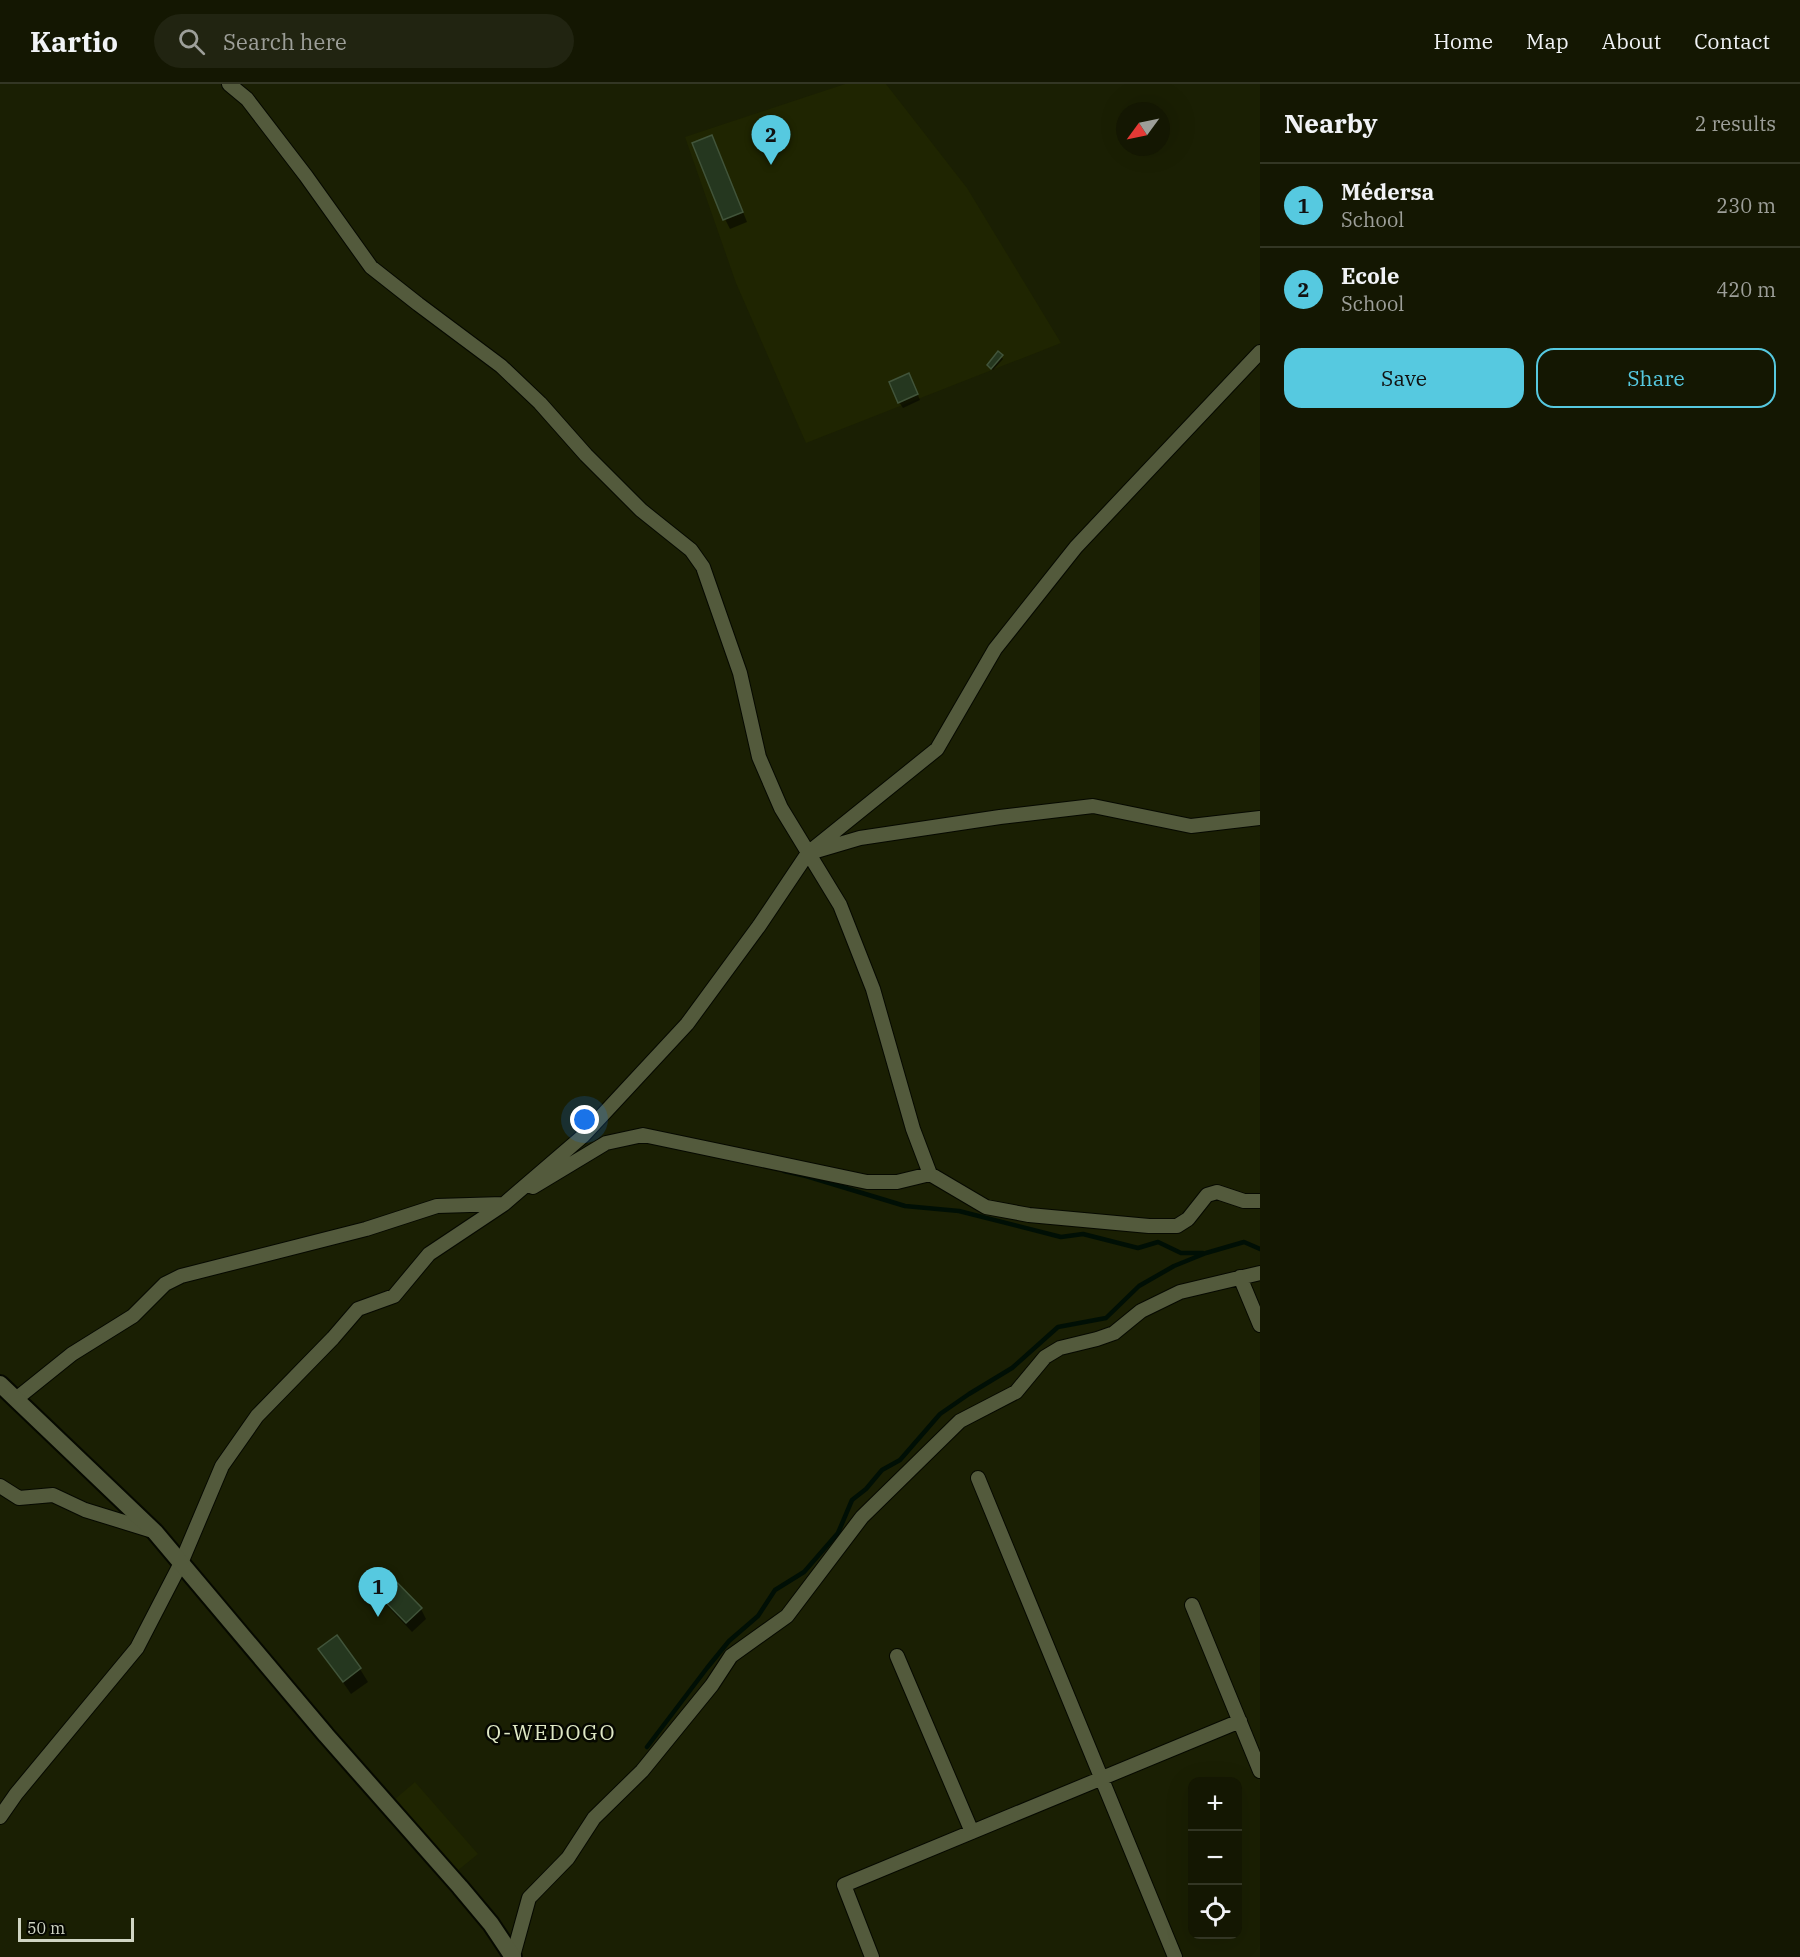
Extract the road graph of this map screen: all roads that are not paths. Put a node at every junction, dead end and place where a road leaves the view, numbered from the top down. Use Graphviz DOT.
graph roads {
  1 [pos="229,84"];
  2 [pos="1260,352"];
  3 [pos="1260,818"];
  4 [pos="808,853"];
  5 [pos="930,1174"];
  6 [pos="1260,1202"];
  7 [pos="504,1203"];
  8 [pos="1260,1273"];
  9 [pos="1240,1277"];
  10 [pos="1260,1325"];
  11 [pos="0,1384"];
  12 [pos="16,1399"];
  13 [pos="978,1478"];
  14 [pos="0,1486"];
  15 [pos="154,1532"];
  16 [pos="181,1563"];
  17 [pos="1192,1605"];
  18 [pos="897,1656"];
  19 [pos="1240,1721"];
  20 [pos="1260,1771"];
  21 [pos="1102,1778"];
  22 [pos="0,1817"];
  23 [pos="972,1832"];
  24 [pos="513,1957"];
  25 [pos="872,1957"];
  26 [pos="1175,1957"];
  1 -- 4 [label="street"];
  2 -- 4 [label="street"];
  3 -- 4 [label="street"];
  4 -- 5 [label="street"];
  4 -- 7 [label="street"];
  5 -- 6 [label="street"];
  5 -- 7 [label="street"];
  7 -- 12 [label="street"];
  7 -- 16 [label="street"];
  8 -- 9 [label="street"];
  9 -- 10 [label="street"];
  9 -- 24 [label="street"];
  11 -- 12 [label="street"];
  12 -- 15 [label="street"];
  13 -- 21 [label="street"];
  14 -- 15 [label="street"];
  15 -- 16 [label="street"];
  16 -- 22 [label="street"];
  16 -- 24 [label="street"];
  17 -- 19 [label="street"];
  18 -- 23 [label="street"];
  19 -- 20 [label="street"];
  19 -- 21 [label="street"];
  21 -- 23 [label="street"];
  21 -- 26 [label="street"];
  23 -- 25 [label="street"];
}
